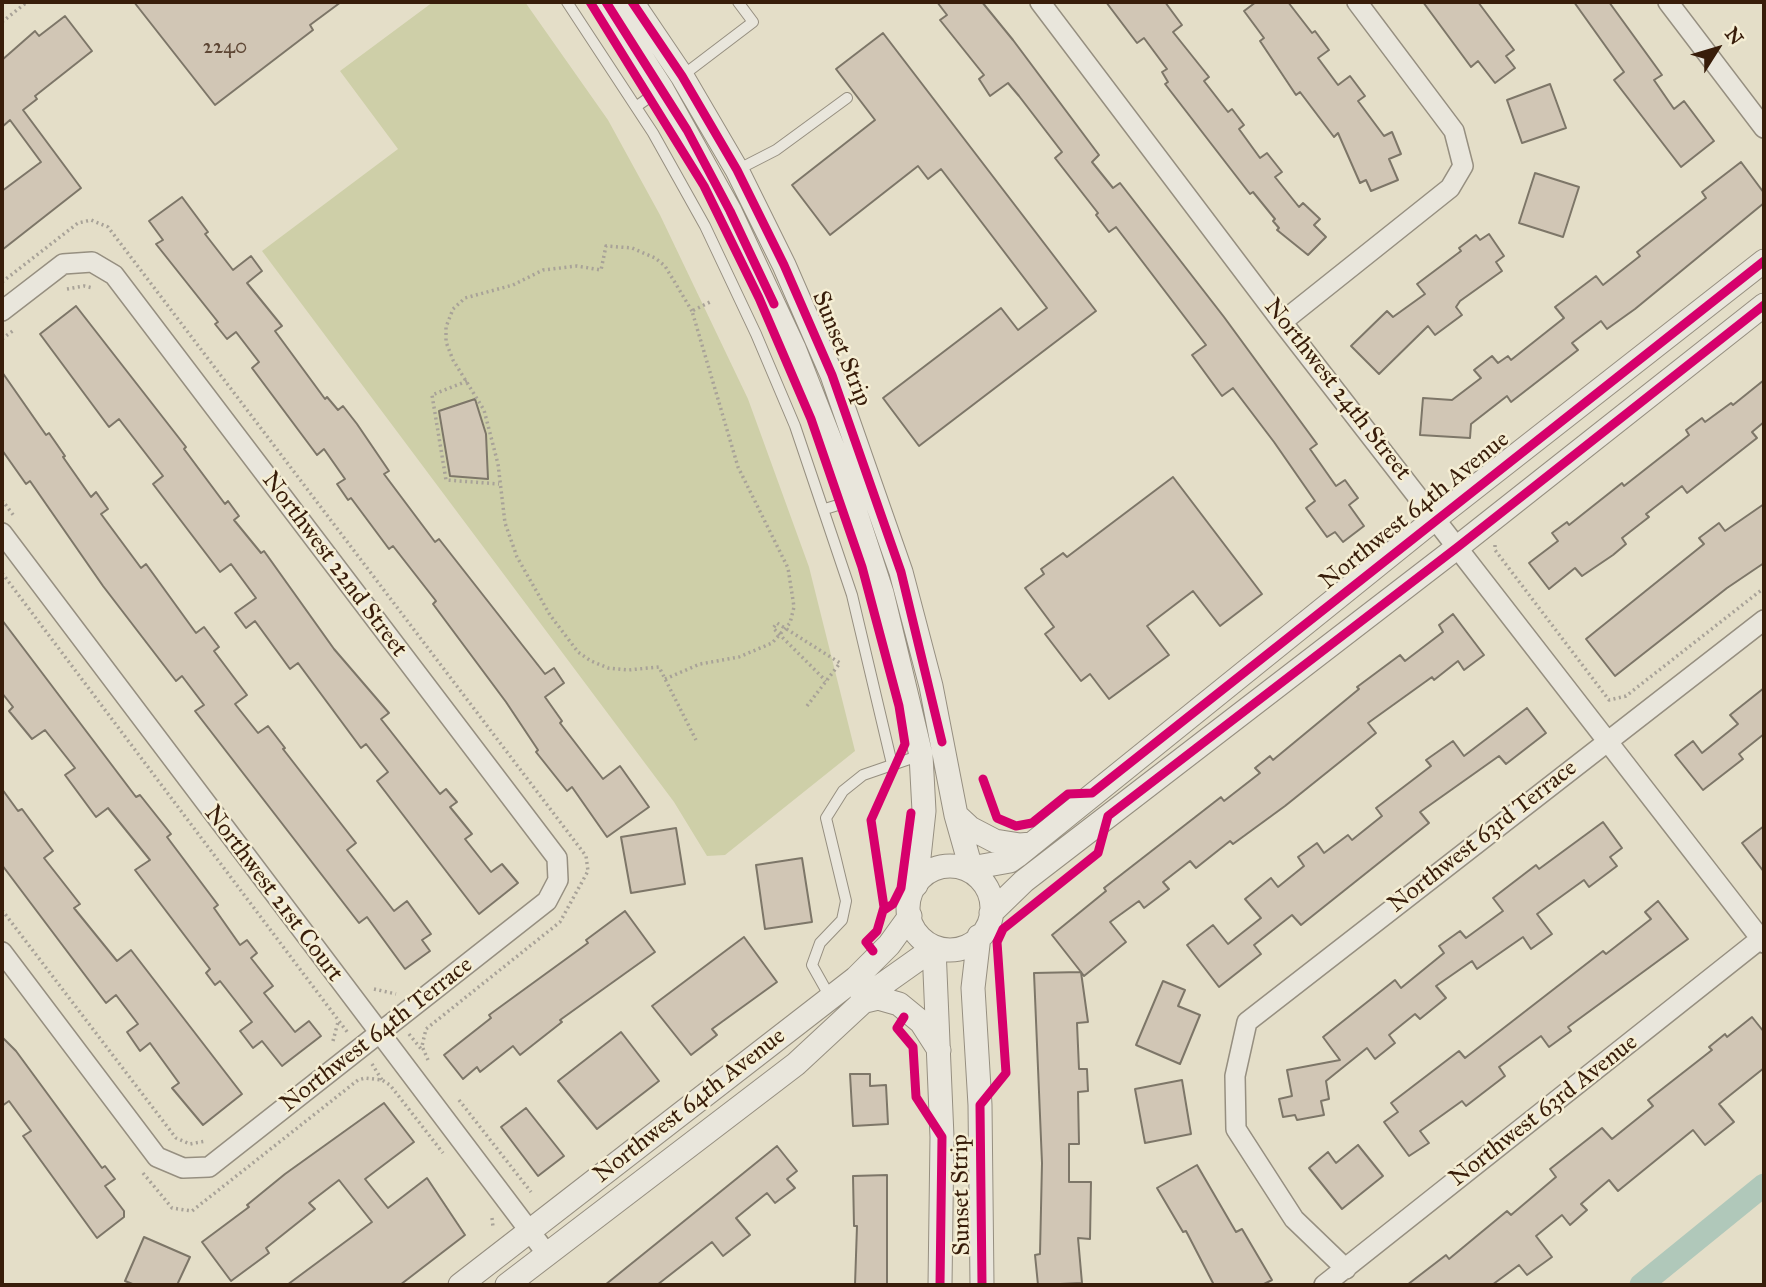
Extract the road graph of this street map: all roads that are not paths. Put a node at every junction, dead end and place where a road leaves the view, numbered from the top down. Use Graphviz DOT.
graph roads {
  1 [pos="567,2"];
  2 [pos="606,2"];
  3 [pos="632,2"];
  4 [pos="738,2"];
  5 [pos="1041,2"];
  6 [pos="1357,2"];
  7 [pos="1668,2"];
  8 [pos="682,76"];
  9 [pos="662,89"];
  10 [pos="847,98"];
  11 [pos="637,106"];
  12 [pos="1764,128"];
  13 [pos="737,170"];
  14 [pos="1764,261"];
  15 [pos="1764,305"];
  16 [pos="2,311"];
  17 [pos="1282,322"];
  18 [pos="832,375"];
  19 [pos="809,384"];
  20 [pos="852,500"];
  21 [pos="825,509"];
  22 [pos="1436,518"];
  23 [pos="2,533"];
  24 [pos="1459,546"];
  25 [pos="1764,620"];
  26 [pos="1606,741"];
  27 [pos="921,755"];
  28 [pos="892,764"];
  29 [pos="956,815"];
  30 [pos="1032,844"];
  31 [pos="971,868"];
  32 [pos="558,880"];
  33 [pos="916,885"];
  34 [pos="991,913"];
  35 [pos="910,916"];
  36 [pos="979,936"];
  37 [pos="1763,939"];
  38 [pos="934,948"];
  39 [pos="2,952"];
  40 [pos="830,997"];
  41 [pos="860,1002"];
  42 [pos="379,1035"];
  43 [pos="940,1051"];
  44 [pos="529,1231"];
  45 [pos="547,1254"];
  46 [pos="1346,1269"];
  47 [pos="460,1285"];
  48 [pos="507,1285"];
  49 [pos="940,1285"];
  50 [pos="982,1285"];
  51 [pos="1324,1285"];
  1 -- 11 [label="lane"];
  2 -- 9 [label="street, Sunset Strip"];
  3 -- 8 [label="street, Sunset Strip"];
  4 -- 8 [label="lane"];
  5 -- 17 [label="street, Northwest 24th Street"];
  6 -- 17 [label="street"];
  7 -- 12 [label="street"];
  8 -- 9 [label="lane"];
  8 -- 13 [label="street, Sunset Strip"];
  9 -- 11 [label="lane"];
  9 -- 19 [label="street, Sunset Strip"];
  10 -- 13 [label="lane"];
  11 -- 21 [label="lane"];
  13 -- 18 [label="street, Sunset Strip"];
  14 -- 22 [label="street, Northwest 64th Avenue"];
  15 -- 24 [label="street"];
  16 -- 32 [label="street, Northwest 22nd Street"];
  17 -- 22 [label="street, Northwest 24th Street"];
  18 -- 19 [label="lane"];
  18 -- 29 [label="street, Sunset Strip"];
  19 -- 20 [label="street, Sunset Strip"];
  20 -- 21 [label="lane"];
  20 -- 27 [label="street, Sunset Strip"];
  21 -- 28 [label="lane"];
  22 -- 24 [label="street, Northwest 24th Street"];
  22 -- 30 [label="street, Northwest 64th Avenue"];
  23 -- 42 [label="street, Northwest 21st Court"];
  24 -- 26 [label="street, Northwest 24th Street"];
  24 -- 34 [label="street"];
  25 -- 26 [label="street, Northwest 63rd Terrace"];
  26 -- 37 [label="street, Northwest 24th Street"];
  26 -- 46 [label="street, Northwest 63rd Terrace"];
  27 -- 28 [label="lane"];
  27 -- 33 [label="street, Sunset Strip"];
  28 -- 40 [label="lane"];
  29 -- 30 [label="street"];
  29 -- 31 [label="street, Sunset Strip"];
  30 -- 31 [label="street, Northwest 64th Avenue"];
  31 -- 33 [label="street"];
  31 -- 34 [label="street"];
  32 -- 42 [label="street, Northwest 64th Terrace"];
  33 -- 35 [label="street"];
  34 -- 36 [label="street"];
  35 -- 38 [label="street"];
  35 -- 40 [label="street, Northwest 64th Avenue"];
  36 -- 38 [label="street"];
  36 -- 50 [label="street, Sunset Strip"];
  37 -- 46 [label="street, Northwest 63rd Avenue"];
  38 -- 41 [label="street, Northwest 64th Avenue"];
  38 -- 43 [label="street, Sunset Strip"];
  39 -- 42 [label="street, Northwest 64th Terrace"];
  40 -- 44 [label="street, Northwest 64th Avenue"];
  41 -- 43 [label="street"];
  41 -- 45 [label="street, Northwest 64th Avenue"];
  42 -- 44 [label="street, Northwest 21st Court"];
  43 -- 49 [label="street, Sunset Strip"];
  44 -- 45 [label="street, Northwest 21st Court"];
  44 -- 47 [label="street, Northwest 64th Avenue"];
  45 -- 48 [label="street, Northwest 64th Avenue"];
  46 -- 51 [label="street, Northwest 63rd Avenue"];
}
